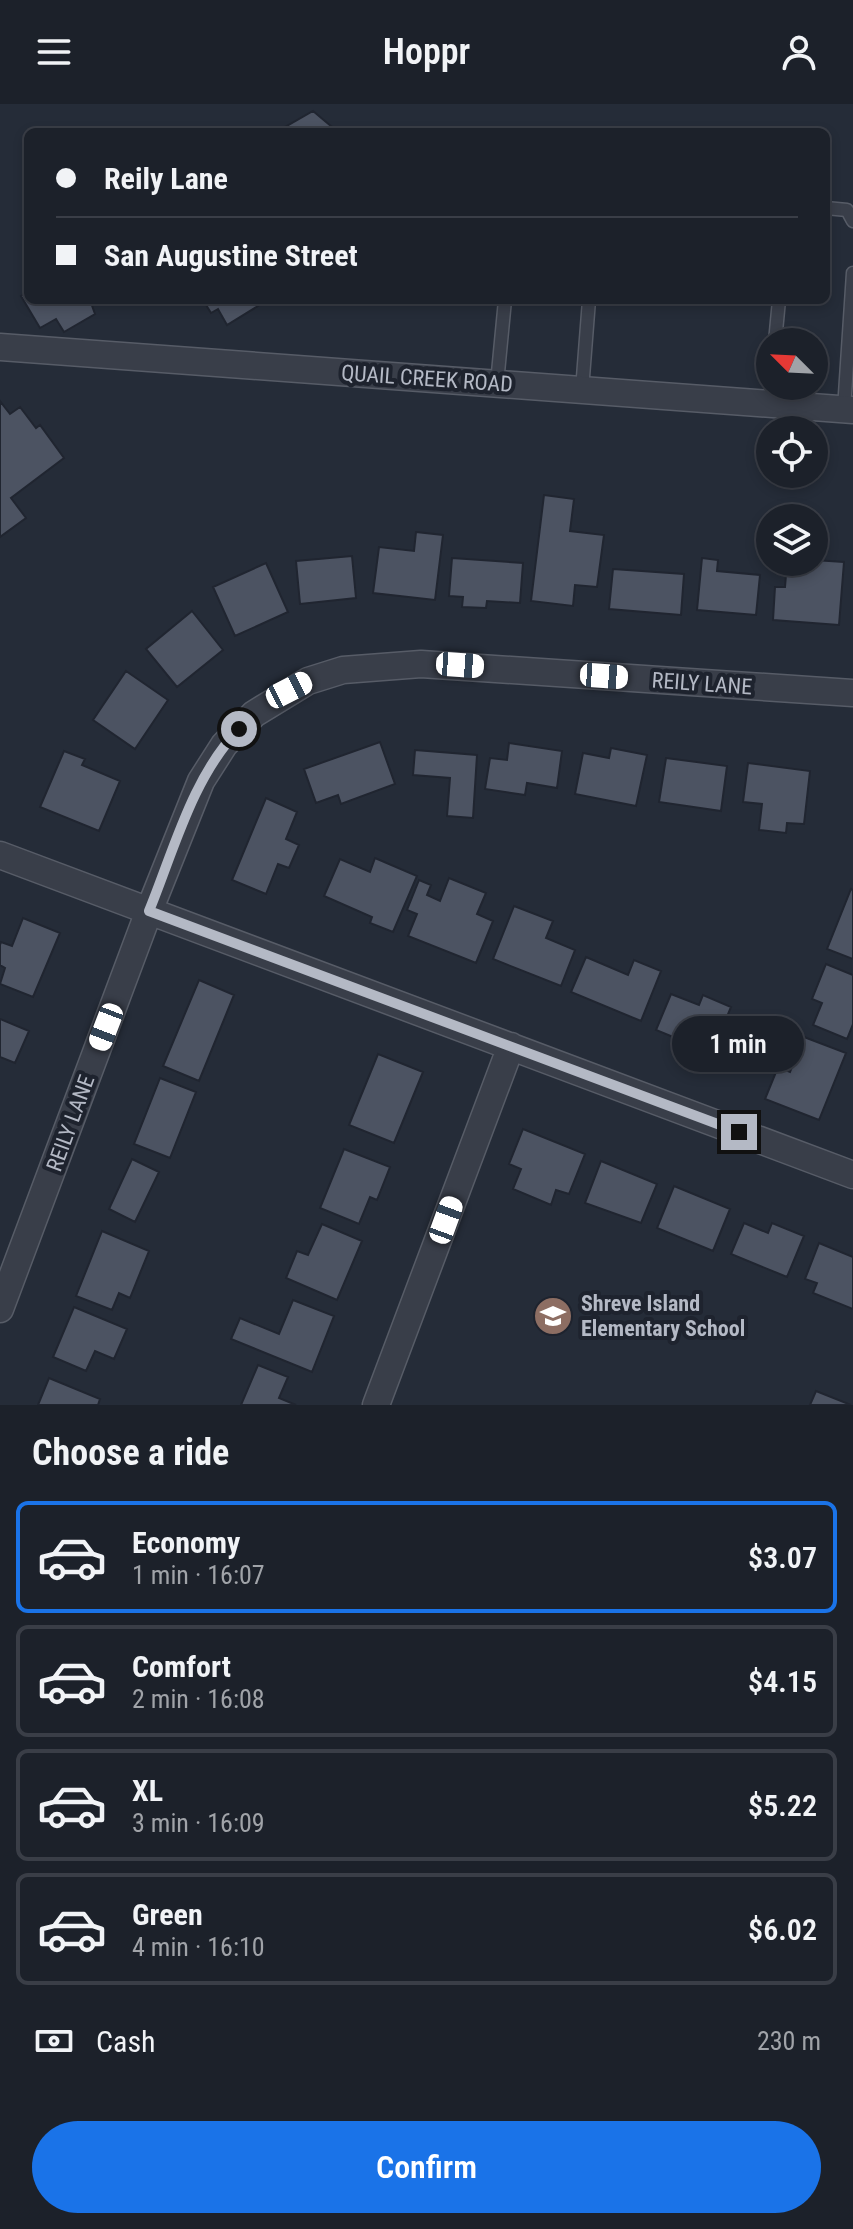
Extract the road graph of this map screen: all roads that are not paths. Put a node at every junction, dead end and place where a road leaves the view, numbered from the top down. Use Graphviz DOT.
graph roads {
  1 [pos="830,208"];
  2 [pos="853,221"];
  3 [pos="853,273"];
  4 [pos="505,304"];
  5 [pos="589,304"];
  6 [pos="779,304"];
  7 [pos="776,328"];
  8 [pos="0,347"];
  9 [pos="497,383"];
  10 [pos="582,390"];
  11 [pos="756,395"];
  12 [pos="797,400"];
  13 [pos="848,409"];
  14 [pos="853,693"];
  15 [pos="0,855"];
  16 [pos="149,911"];
  17 [pos="511,1046"];
  18 [pos="853,1175"];
  19 [pos="0,1309"];
  20 [pos="376,1405"];
  1 -- 2 [label="lane"];
  3 -- 13 [label="lane"];
  4 -- 9 [label="lane"];
  5 -- 10 [label="lane"];
  6 -- 7 [label="lane"];
  8 -- 9 [label="street, QUAIL CREEK ROAD"];
  9 -- 10 [label="street, QUAIL CREEK ROAD"];
  10 -- 11 [label="street, QUAIL CREEK ROAD"];
  12 -- 13 [label="street, QUAIL CREEK ROAD"];
  14 -- 16 [label="street, REILY LANE"];
  15 -- 16 [label="street"];
  16 -- 17 [label="street"];
  16 -- 19 [label="street, REILY LANE"];
  17 -- 18 [label="street"];
  17 -- 20 [label="street"];
}
